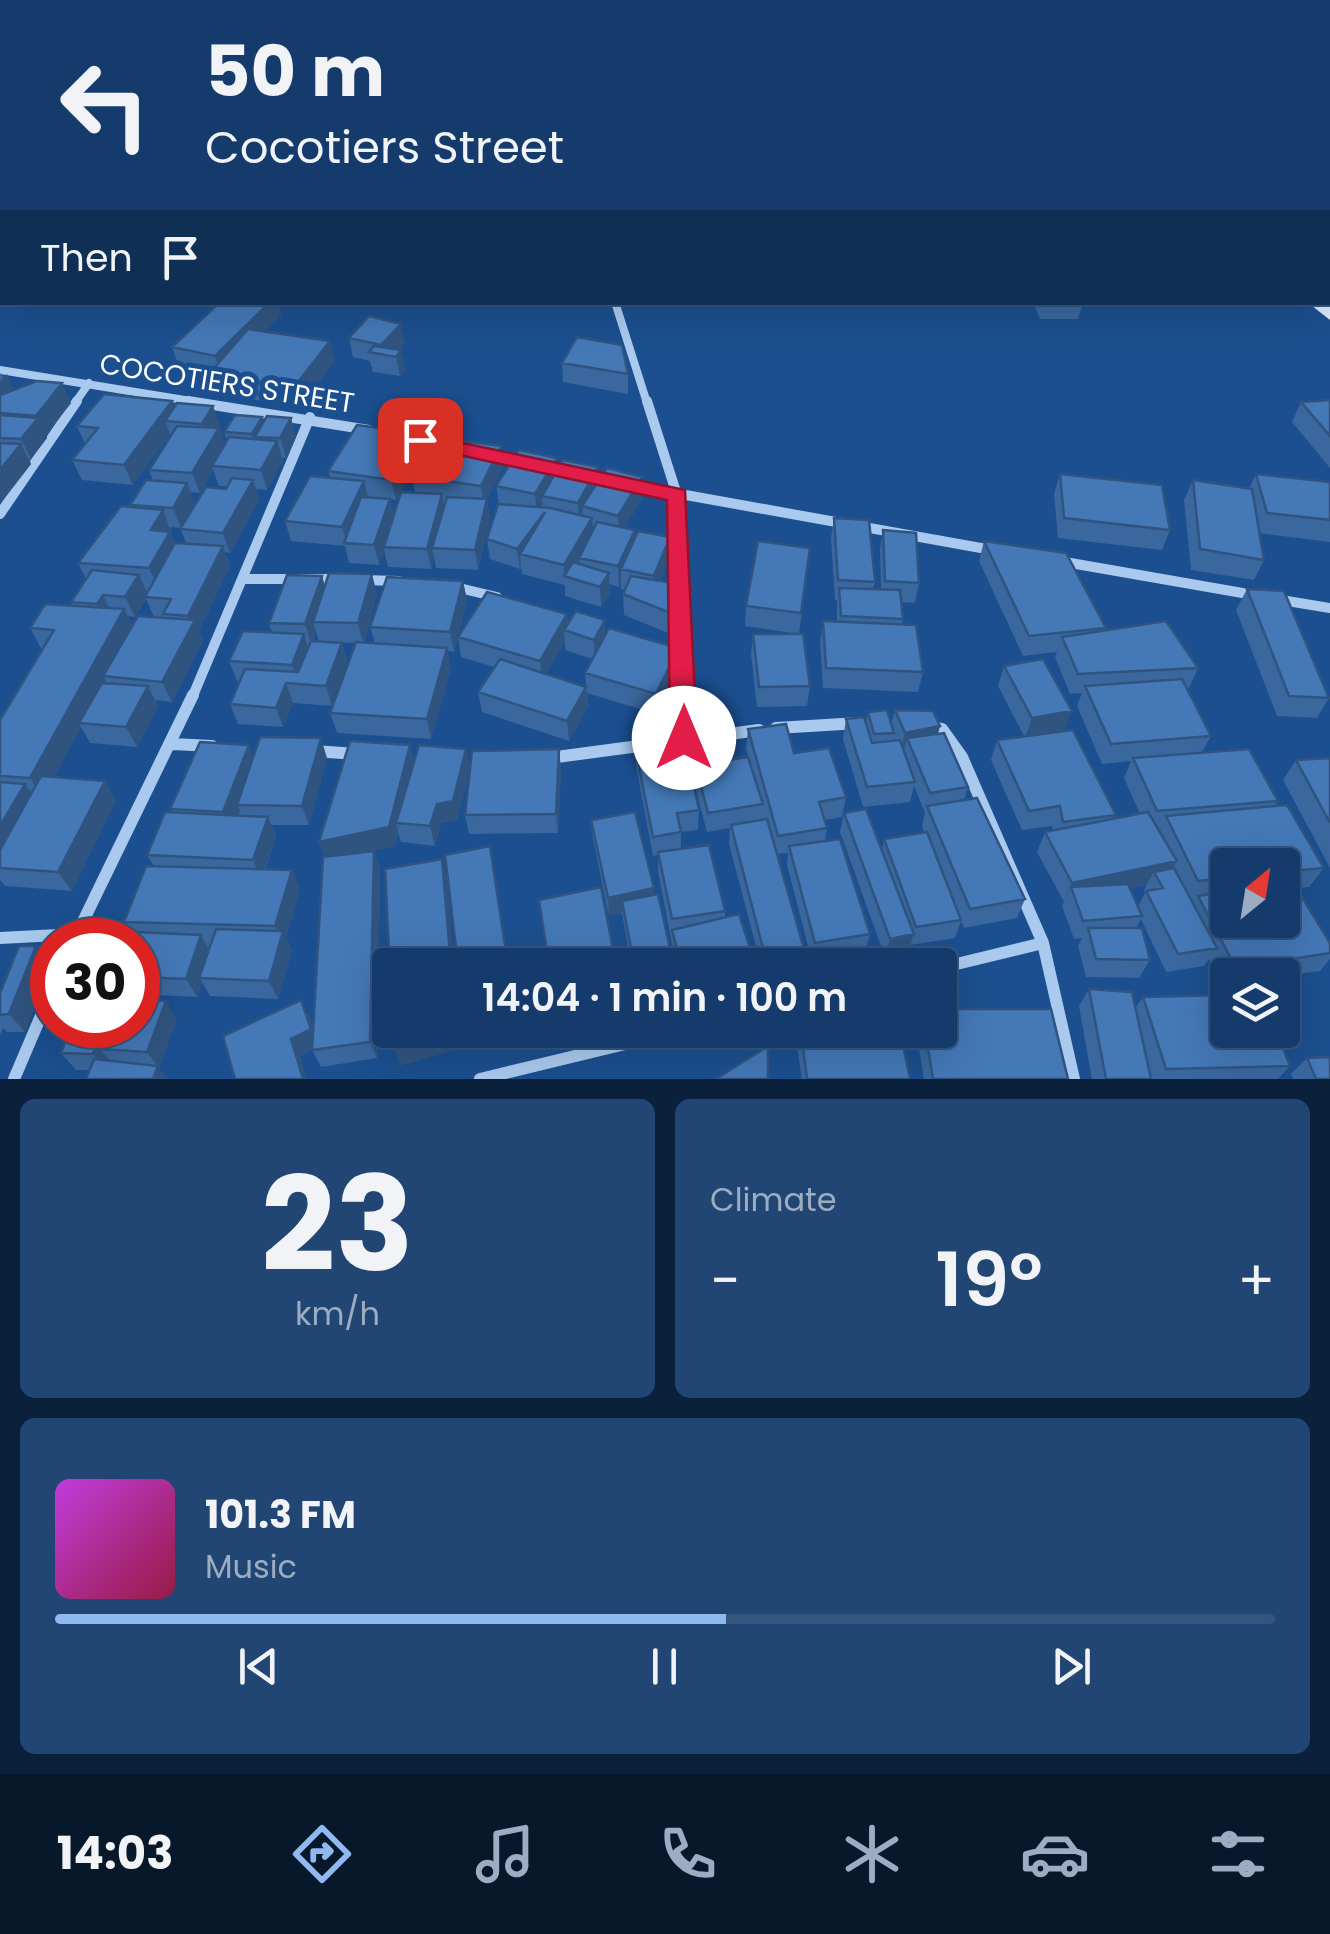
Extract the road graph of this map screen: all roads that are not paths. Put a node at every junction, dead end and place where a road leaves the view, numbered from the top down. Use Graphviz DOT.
graph roads {
  1 [pos="617,305"];
  2 [pos="0,370"];
  3 [pos="90,383"];
  4 [pos="310,417"];
  5 [pos="388,434"];
  6 [pos="620,483"];
  7 [pos="678,496"];
  8 [pos="0,514"];
  9 [pos="1004,552"];
  10 [pos="1042,558"];
  11 [pos="242,579"];
  12 [pos="408,582"];
  13 [pos="440,583"];
  14 [pos="505,599"];
  15 [pos="1330,608"];
  16 [pos="665,651"];
  17 [pos="683,657"];
  18 [pos="908,720"];
  19 [pos="868,722"];
  20 [pos="684,738"];
  21 [pos="173,744"];
  22 [pos="233,747"];
  23 [pos="292,750"];
  24 [pos="372,754"];
  25 [pos="527,759"];
  26 [pos="85,918"];
  27 [pos="0,938"];
  28 [pos="30,938"];
  29 [pos="1043,943"];
  30 [pos="957,964"];
  31 [pos="30,1042"];
  32 [pos="609,1048"];
  33 [pos="14,1079"];
  34 [pos="480,1079"];
  35 [pos="1074,1079"];
  1 -- 7 [label="street"];
  2 -- 3 [label="street, COCOTIERS STREET"];
  3 -- 4 [label="street, COCOTIERS STREET"];
  3 -- 8 [label="street"];
  4 -- 5 [label="street, COCOTIERS STREET"];
  4 -- 11 [label="street"];
  6 -- 7 [label="street"];
  7 -- 9 [label="street"];
  7 -- 17 [label="street"];
  10 -- 15 [label="street"];
  11 -- 12 [label="street"];
  11 -- 21 [label="street"];
  13 -- 14 [label="street"];
  16 -- 17 [label="street"];
  17 -- 20 [label="street"];
  18 -- 29 [label="street"];
  19 -- 20 [label="street"];
  20 -- 25 [label="street"];
  21 -- 22 [label="street"];
  21 -- 26 [label="street"];
  23 -- 24 [label="street"];
  27 -- 28 [label="street"];
  29 -- 30 [label="street"];
  29 -- 35 [label="street"];
  31 -- 33 [label="street"];
  32 -- 34 [label="street"];
}
